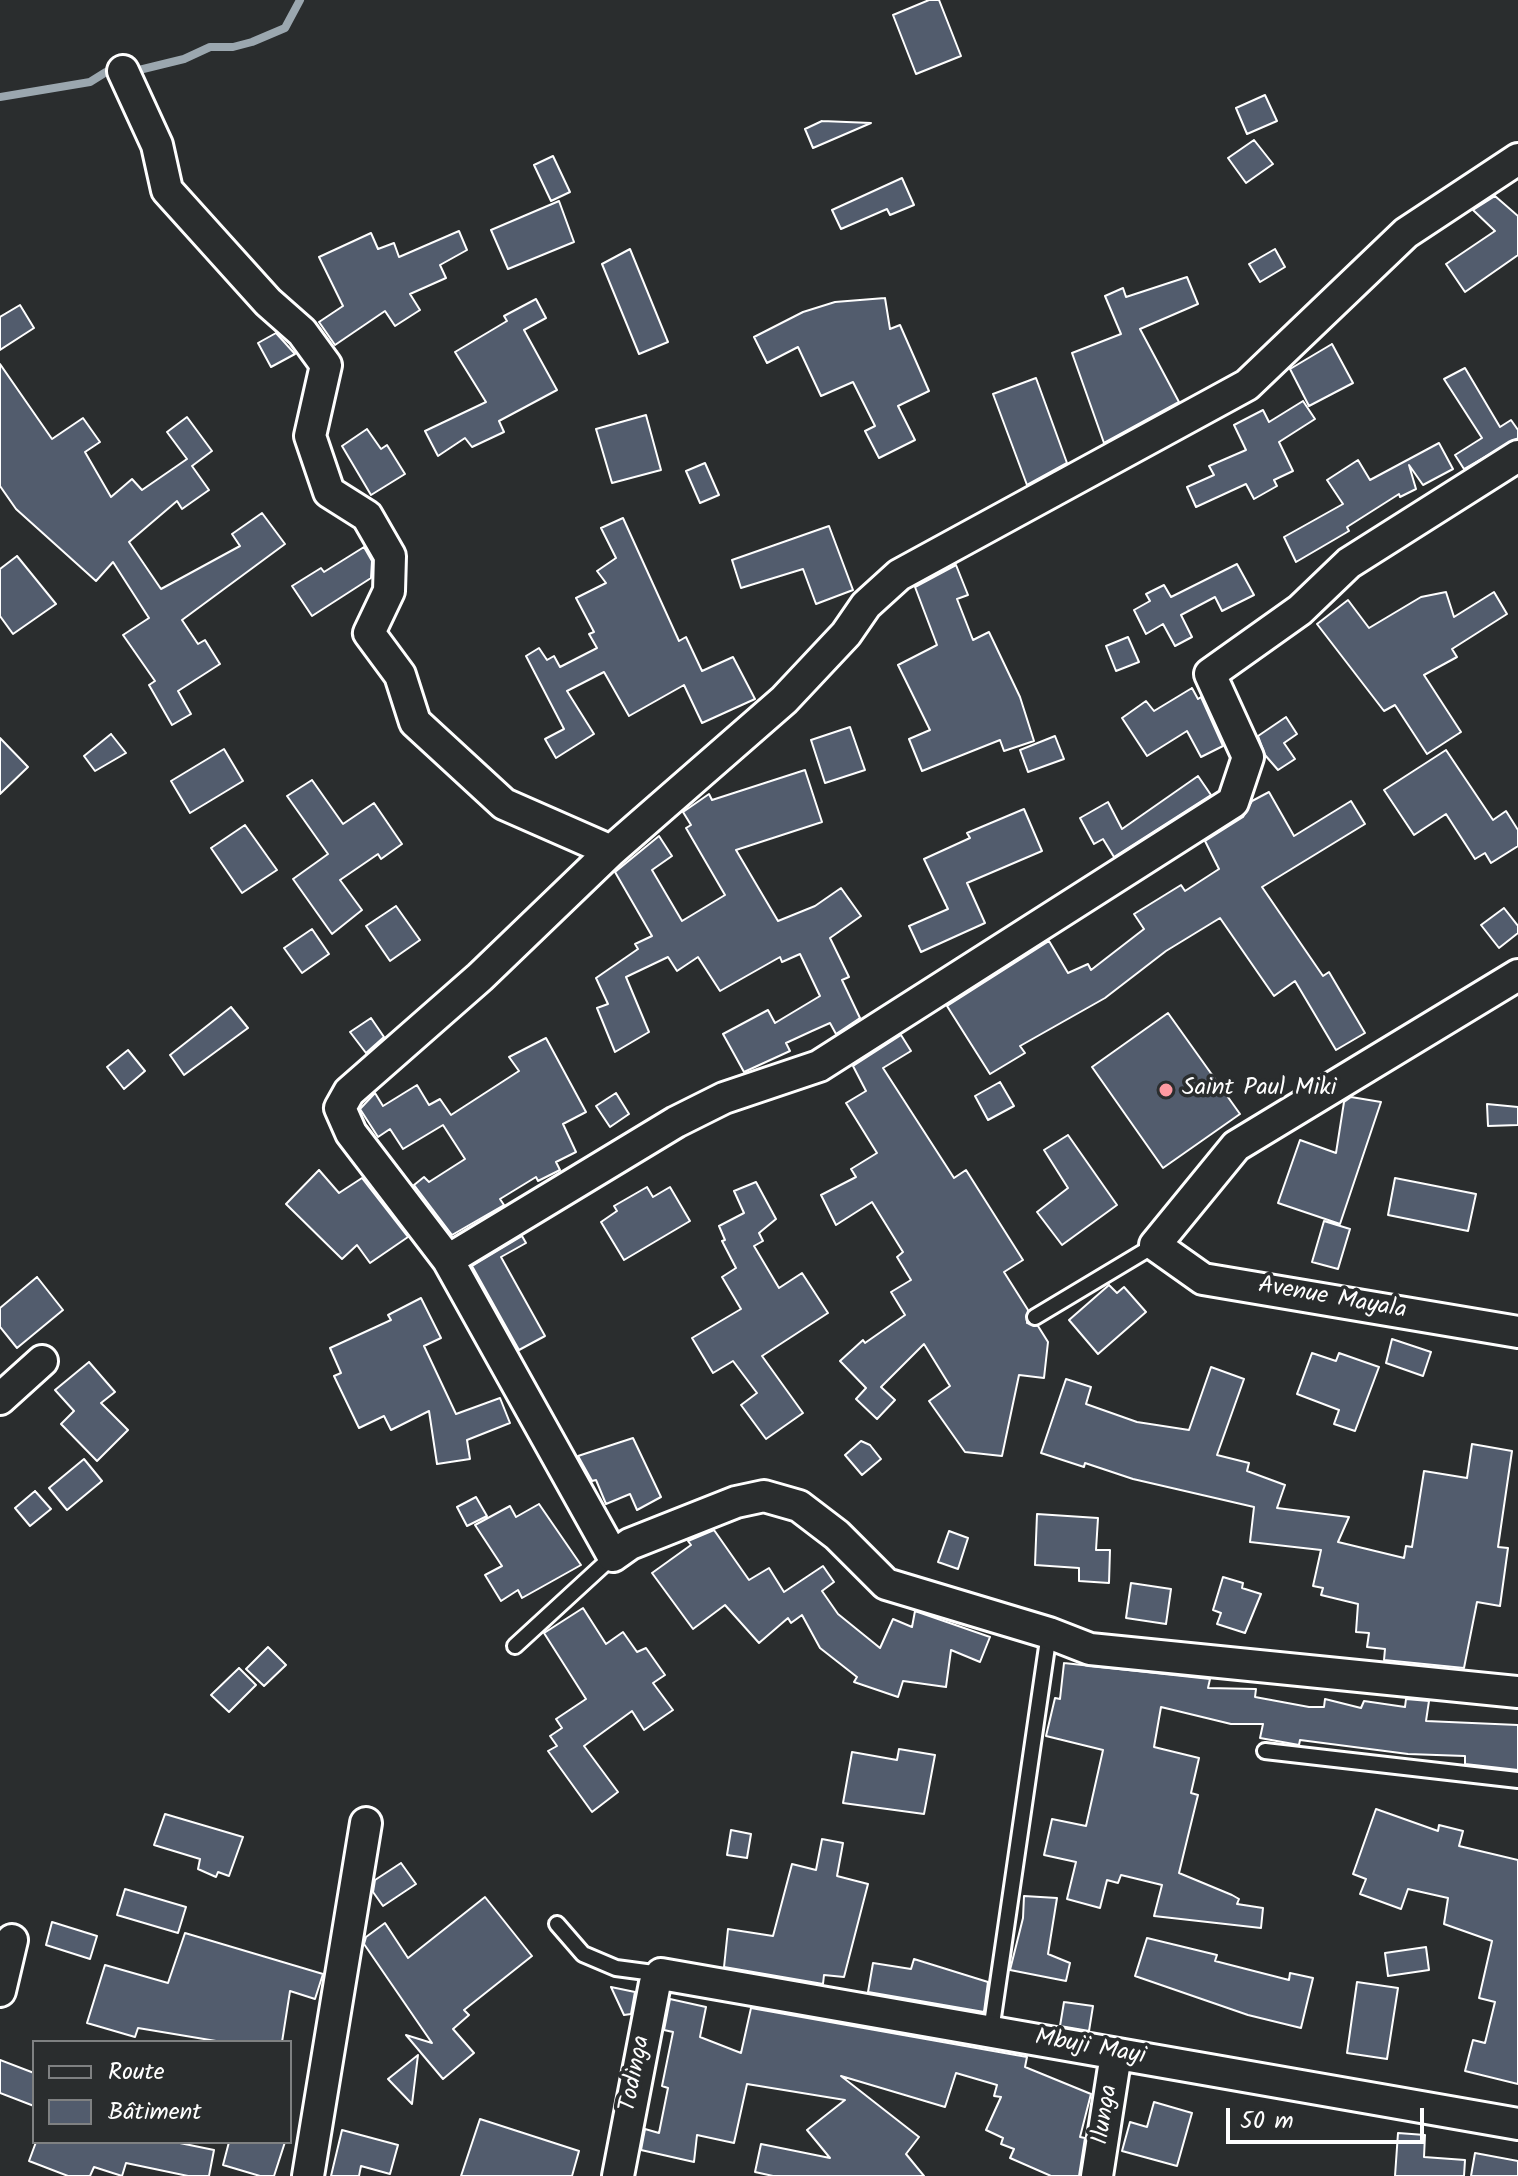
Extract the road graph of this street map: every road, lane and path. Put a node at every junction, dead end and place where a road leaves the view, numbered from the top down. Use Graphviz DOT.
graph roads {
  1 [pos="123,71"];
  2 [pos="1518,159"];
  3 [pos="1518,456"];
  4 [pos="611,851"];
  5 [pos="1518,975"];
  6 [pos="1155,1245"];
  7 [pos="448,1260"];
  8 [pos="1035,1317"];
  9 [pos="1518,1332"];
  10 [pos="42,1361"];
  11 [pos="0,1399"];
  12 [pos="613,1556"];
  13 [pos="1049,1633"];
  14 [pos="515,1646"];
  15 [pos="1518,1692"];
  16 [pos="1265,1751"];
  17 [pos="1518,1780"];
  18 [pos="366,1823"];
  19 [pos="557,1924"];
  20 [pos="12,1940"];
  21 [pos="661,1974"];
  22 [pos="0,1991"];
  23 [pos="991,2031"];
  24 [pos="1116,2054"];
  25 [pos="1518,2124"];
  26 [pos="308,2176"];
  27 [pos="618,2176"];
  28 [pos="1097,2176"];
  1 -- 4 [label="street"];
  2 -- 4 [label="street"];
  3 -- 7 [label="street"];
  4 -- 7 [label="street"];
  5 -- 6 [label="street"];
  6 -- 8 [label="lane"];
  6 -- 9 [label="street, Avenue Mayala"];
  7 -- 12 [label="street"];
  10 -- 11 [label="street"];
  12 -- 13 [label="street"];
  12 -- 14 [label="lane"];
  13 -- 15 [label="street"];
  13 -- 23 [label="lane"];
  16 -- 17 [label="lane"];
  18 -- 26 [label="street"];
  19 -- 21 [label="lane"];
  20 -- 22 [label="street"];
  21 -- 23 [label="street, Mbuji Mayi"];
  21 -- 27 [label="street, Todinga"];
  23 -- 24 [label="street, Mbuji Mayi"];
  24 -- 25 [label="street, Mbuji Mayi"];
  24 -- 28 [label="street, Ilunga"];
}
